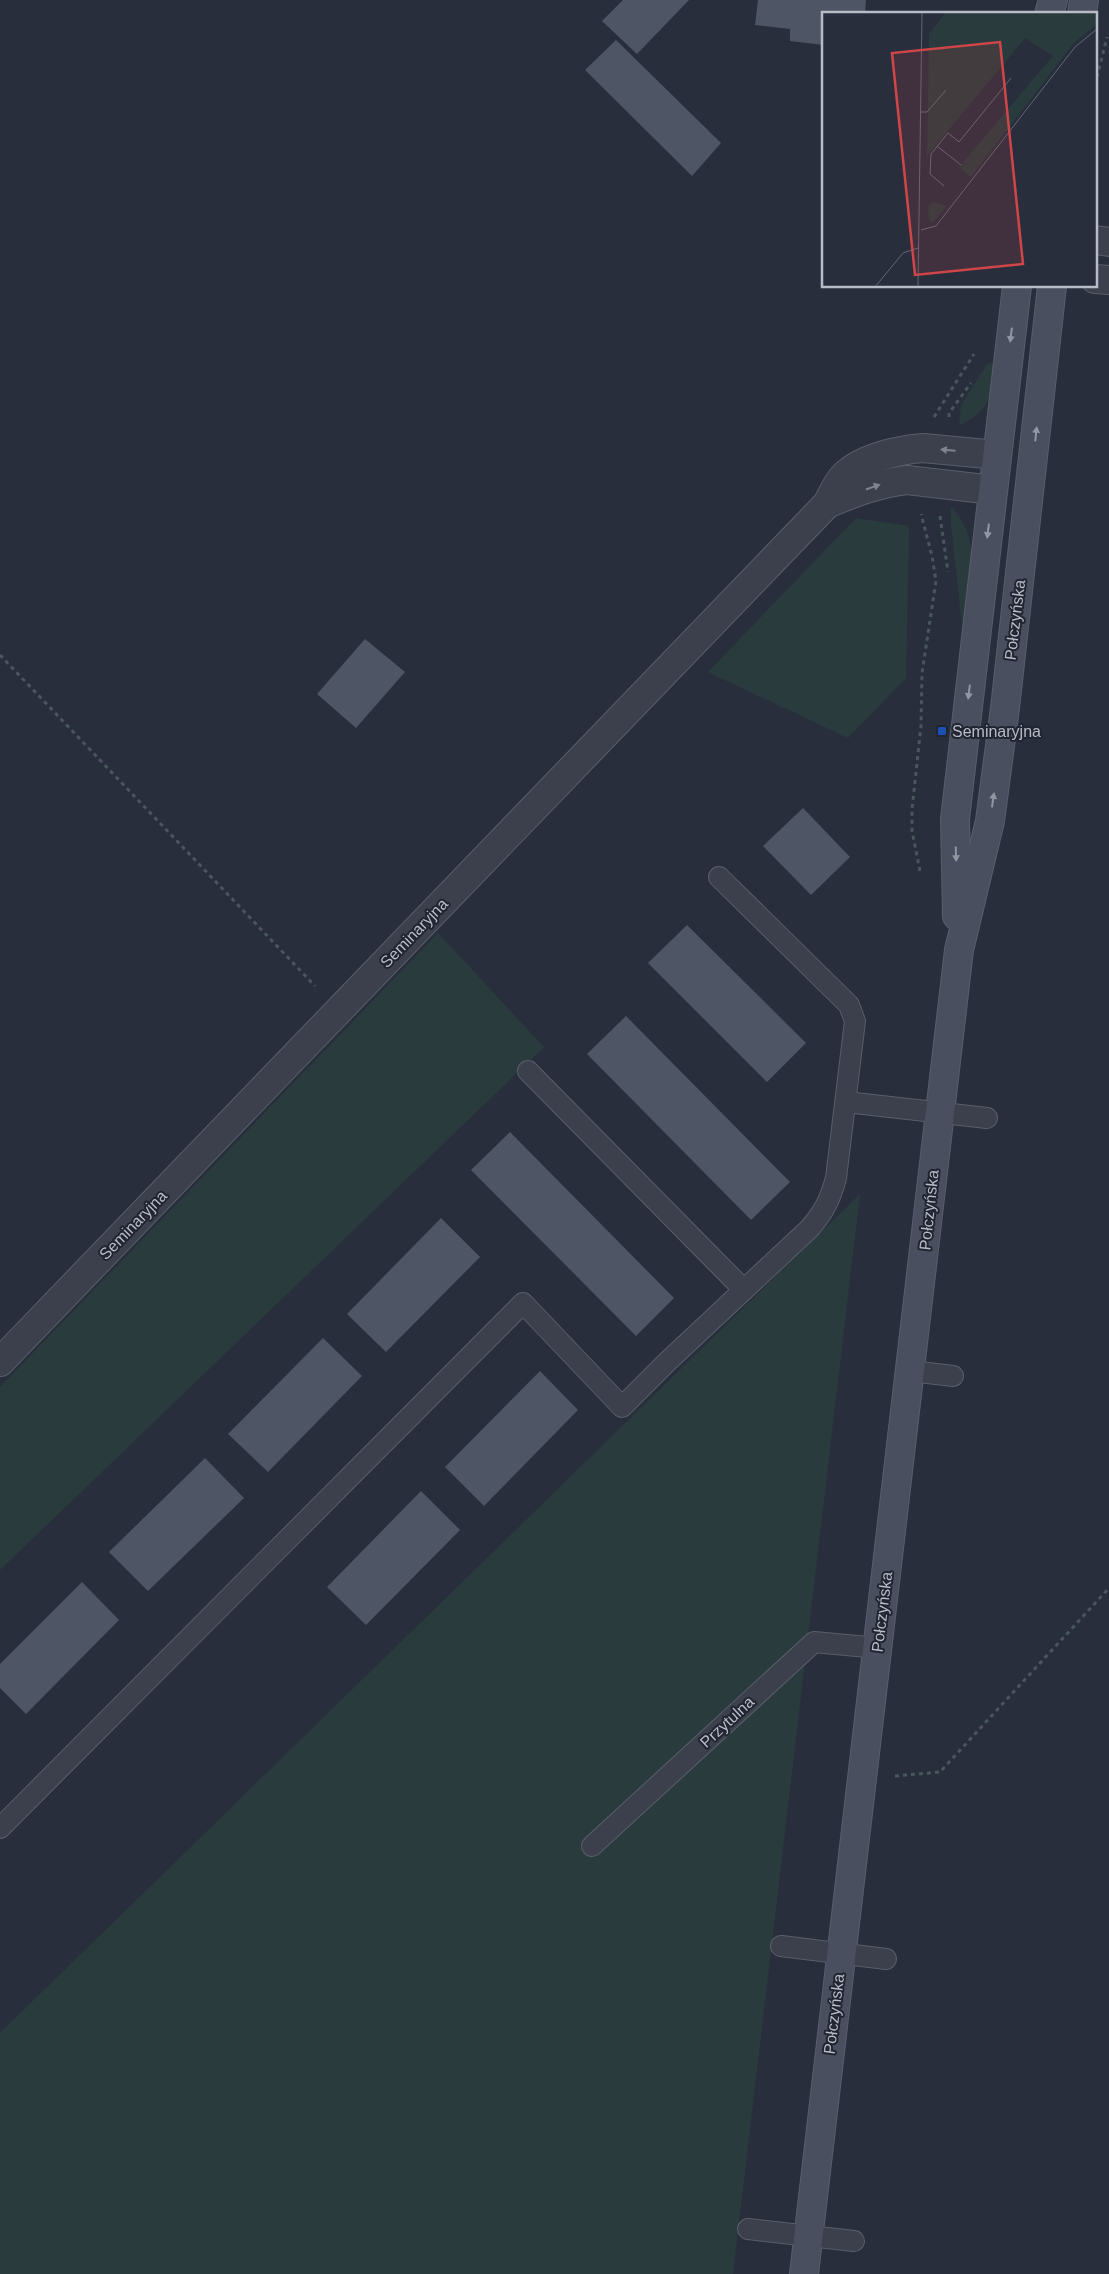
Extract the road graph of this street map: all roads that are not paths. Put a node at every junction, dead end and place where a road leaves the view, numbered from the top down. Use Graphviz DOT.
graph roads {
  1 [pos="1096,240"];
  2 [pos="1109,242"];
  3 [pos="1096,279"];
  4 [pos="1109,280"];
  5 [pos="1017,288"];
  6 [pos="1052,288"];
  7 [pos="997,455"];
  8 [pos="1031,483"];
  9 [pos="993,490"];
  10 [pos="827,504"];
  11 [pos="719,877"];
  12 [pos="958,950"];
  13 [pos="528,1071"];
  14 [pos="846,1102"];
  15 [pos="940,1113"];
  16 [pos="987,1118"];
  17 [pos="744,1290"];
  18 [pos="0,1362"];
  19 [pos="910,1371"];
  20 [pos="954,1376"];
  21 [pos="878,1648"];
  22 [pos="0,1828"];
  23 [pos="592,1846"];
  24 [pos="781,1946"];
  25 [pos="842,1953"];
  26 [pos="886,1959"];
  27 [pos="748,2229"];
  28 [pos="808,2235"];
  29 [pos="854,2241"];
  30 [pos="804,2274"];
  1 -- 2 [label="street"];
  3 -- 4 [label="street"];
  5 -- 7 [label="main road, Połczyńska, one-way"];
  8 -- 6 [label="main road, Połczyńska, one-way"];
  7 -- 8 [label="main road"];
  7 -- 9 [label="main road, Połczyńska"];
  7 -- 10 [label="street, Seminaryjna, one-way"];
  8 -- 9 [label="main road"];
  12 -- 8 [label="main road, Połczyńska, one-way"];
  10 -- 9 [label="street, Seminaryjna, one-way"];
  9 -- 12 [label="main road, Połczyńska, one-way"];
  10 -- 18 [label="street, Seminaryjna"];
  11 -- 14 [label="lane"];
  12 -- 15 [label="main road, Połczyńska"];
  13 -- 17 [label="lane"];
  14 -- 15 [label="lane"];
  14 -- 17 [label="lane"];
  15 -- 16 [label="lane"];
  15 -- 19 [label="main road, Połczyńska"];
  17 -- 22 [label="lane"];
  19 -- 20 [label="lane"];
  19 -- 21 [label="main road, Połczyńska"];
  21 -- 23 [label="lane, Przytulna"];
  21 -- 25 [label="main road, Połczyńska"];
  24 -- 25 [label="lane"];
  25 -- 26 [label="lane"];
  25 -- 28 [label="main road, Połczyńska"];
  27 -- 28 [label="lane"];
  28 -- 29 [label="lane"];
  28 -- 30 [label="main road, Połczyńska"];
}
